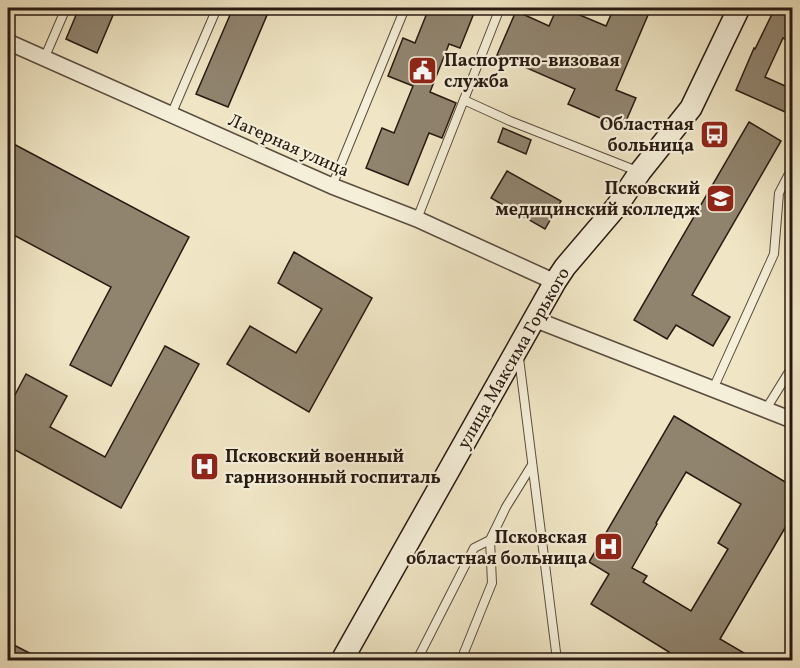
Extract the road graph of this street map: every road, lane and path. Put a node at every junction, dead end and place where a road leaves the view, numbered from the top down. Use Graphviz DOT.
graph roads {
  1 [pos="66,8"];
  2 [pos="217,8"];
  3 [pos="405,8"];
  4 [pos="500,8"];
  5 [pos="739,8"];
  6 [pos="8,42"];
  7 [pos="44,59"];
  8 [pos="464,100"];
  9 [pos="171,115"];
  10 [pos="792,168"];
  11 [pos="640,172"];
  12 [pos="332,186"];
  13 [pos="417,219"];
  14 [pos="555,282"];
  15 [pos="534,319"];
  16 [pos="517,348"];
  17 [pos="792,367"];
  18 [pos="713,389"];
  19 [pos="766,409"];
  20 [pos="792,420"];
  21 [pos="532,465"];
  22 [pos="490,540"];
  23 [pos="342,660"];
  24 [pos="417,660"];
  25 [pos="461,660"];
  26 [pos="556,660"];
  1 -- 7 [label="lane"];
  2 -- 9 [label="lane"];
  3 -- 12 [label="lane"];
  4 -- 8 [label="lane"];
  5 -- 11 [label="main road, улица Максима Горького"];
  6 -- 7 [label="street, Лагерная улица"];
  7 -- 9 [label="street, Лагерная улица"];
  8 -- 11 [label="lane"];
  8 -- 13 [label="lane"];
  9 -- 12 [label="street, Лагерная улица"];
  10 -- 18 [label="lane"];
  11 -- 14 [label="main road, улица Максима Горького"];
  12 -- 13 [label="street, Лагерная улица"];
  13 -- 14 [label="street, Лагерная улица"];
  14 -- 15 [label="main road, улица Максима Горького"];
  15 -- 16 [label="main road, улица Максима Горького"];
  15 -- 18 [label="street"];
  16 -- 21 [label="lane"];
  16 -- 23 [label="main road, улица Максима Горького"];
  17 -- 19 [label="lane"];
  18 -- 19 [label="street"];
  19 -- 20 [label="street"];
  21 -- 22 [label="lane"];
  21 -- 26 [label="lane"];
  22 -- 24 [label="lane"];
  22 -- 25 [label="lane"];
}
